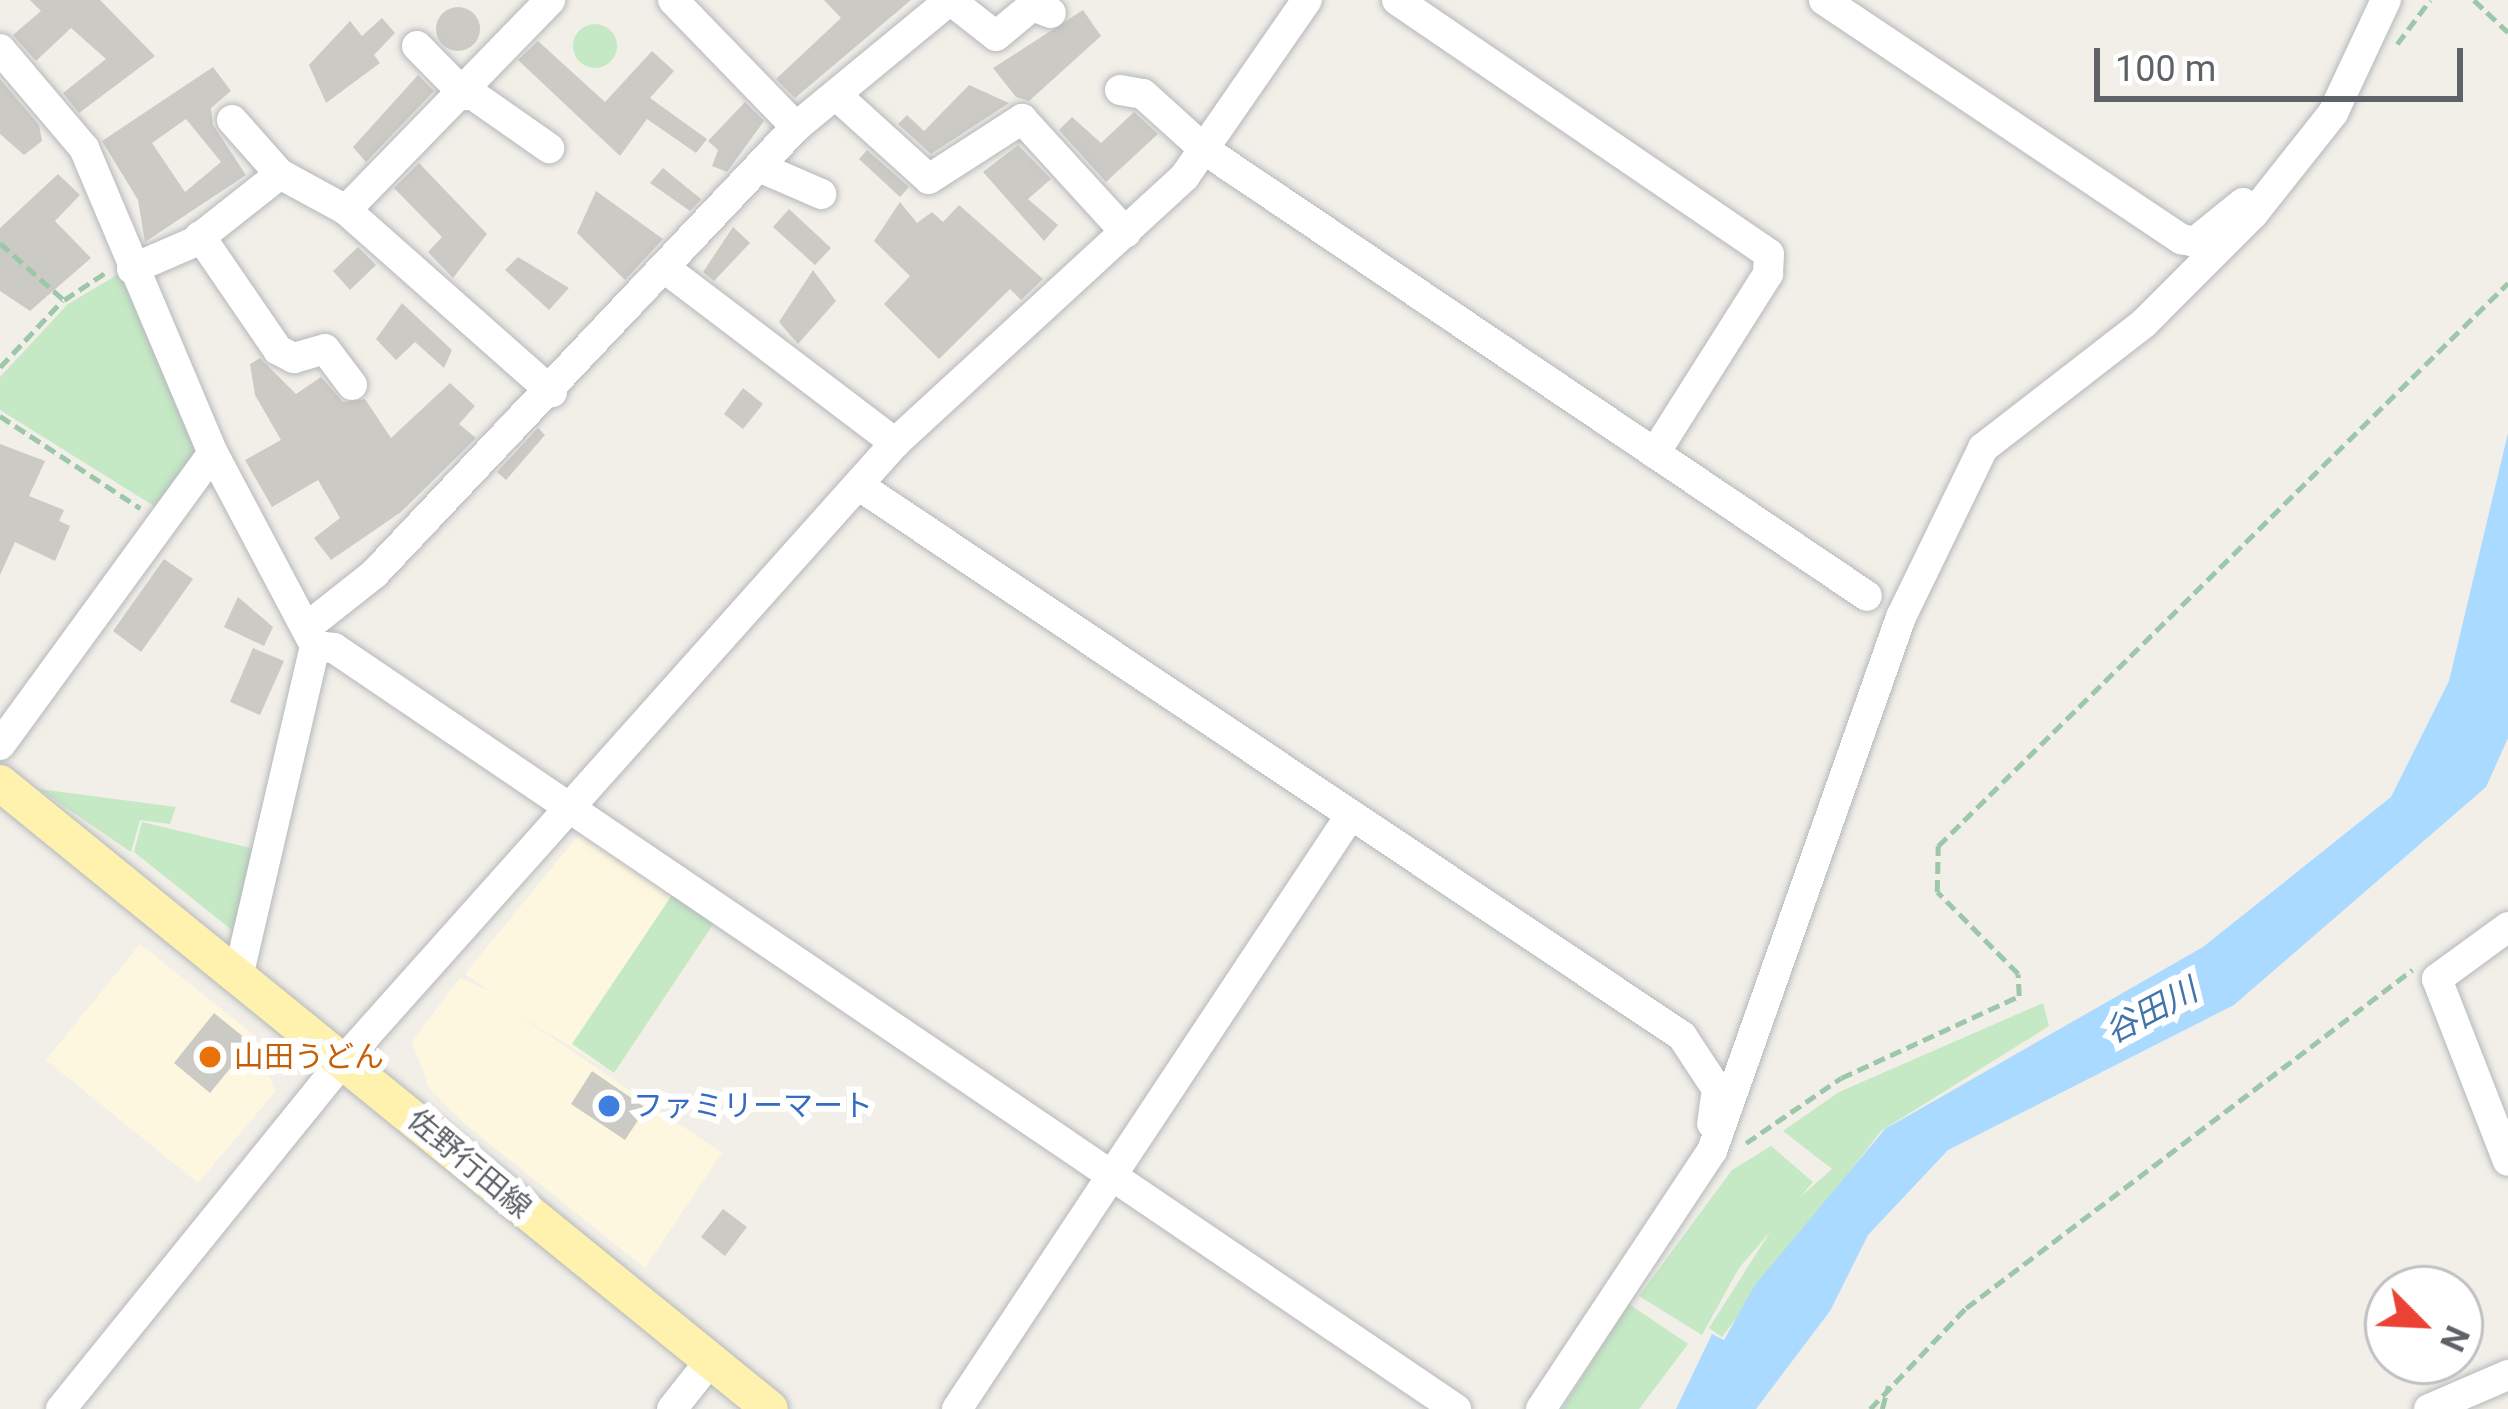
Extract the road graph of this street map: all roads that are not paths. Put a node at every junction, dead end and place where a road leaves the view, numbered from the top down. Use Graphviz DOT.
graph roads {
  1 [pos="673,0"];
  2 [pos="950,0"];
  3 [pos="1307,0"];
  4 [pos="1397,0"];
  5 [pos="1824,0"];
  6 [pos="2386,0"];
  7 [pos="544,8"];
  8 [pos="1051,13"];
  9 [pos="563,35"];
  10 [pos="417,46"];
  11 [pos="0,49"];
  12 [pos="1120,89"];
  13 [pos="467,94"];
  14 [pos="836,95"];
  15 [pos="232,120"];
  16 [pos="796,127"];
  17 [pos="550,148"];
  18 [pos="1205,150"];
  19 [pos="760,167"];
  20 [pos="2290,167"];
  21 [pos="280,174"];
  22 [pos="821,194"];
  23 [pos="346,210"];
  24 [pos="1126,233"];
  25 [pos="200,236"];
  26 [pos="130,264"];
  27 [pos="666,269"];
  28 [pos="352,385"];
  29 [pos="552,392"];
  30 [pos="895,443"];
  31 [pos="213,453"];
  32 [pos="1654,453"];
  33 [pos="858,484"];
  34 [pos="1867,596"];
  35 [pos="311,637"];
  36 [pos="0,745"];
  37 [pos="0,783"];
  38 [pos="569,808"];
  39 [pos="1348,819"];
  40 [pos="2508,927"];
  41 [pos="238,976"];
  42 [pos="344,1060"];
  43 [pos="1712,1151"];
  44 [pos="2508,1160"];
  45 [pos="1111,1173"];
  46 [pos="710,1361"];
  47 [pos="2508,1375"];
  48 [pos="61,1409"];
  49 [pos="672,1409"];
  50 [pos="770,1409"];
  51 [pos="957,1409"];
  52 [pos="1456,1409"];
  53 [pos="1541,1409"];
  54 [pos="2429,1409"];
  1 -- 16 [label="street"];
  2 -- 8 [label="street"];
  2 -- 14 [label="street"];
  3 -- 18 [label="street"];
  4 -- 32 [label="street"];
  5 -- 20 [label="street"];
  6 -- 20 [label="street"];
  7 -- 9 [label="street"];
  7 -- 13 [label="street"];
  10 -- 13 [label="street"];
  11 -- 26 [label="street"];
  12 -- 18 [label="street"];
  13 -- 17 [label="street"];
  13 -- 23 [label="street"];
  14 -- 16 [label="street"];
  14 -- 24 [label="street"];
  15 -- 21 [label="street"];
  16 -- 19 [label="street"];
  18 -- 24 [label="street"];
  18 -- 32 [label="street"];
  19 -- 22 [label="street"];
  19 -- 27 [label="street"];
  20 -- 43 [label="street"];
  21 -- 23 [label="street"];
  21 -- 25 [label="street"];
  23 -- 29 [label="street"];
  24 -- 30 [label="street"];
  25 -- 26 [label="street"];
  25 -- 28 [label="street"];
  26 -- 31 [label="street"];
  27 -- 29 [label="street"];
  27 -- 30 [label="street"];
  29 -- 35 [label="street"];
  30 -- 33 [label="street"];
  31 -- 35 [label="street"];
  31 -- 36 [label="street"];
  32 -- 34 [label="street"];
  33 -- 38 [label="street"];
  33 -- 39 [label="street"];
  35 -- 38 [label="street"];
  35 -- 41 [label="street"];
  37 -- 41 [label="main road, 佐野行田線"];
  38 -- 42 [label="street"];
  38 -- 45 [label="street"];
  39 -- 43 [label="street"];
  39 -- 45 [label="street"];
  40 -- 44 [label="street"];
  41 -- 42 [label="main road, 佐野行田線"];
  42 -- 46 [label="main road, 佐野行田線"];
  42 -- 48 [label="street"];
  43 -- 53 [label="street"];
  45 -- 51 [label="street"];
  45 -- 52 [label="street"];
  46 -- 49 [label="street"];
  46 -- 50 [label="main road, 佐野行田線"];
  47 -- 54 [label="street"];
}
